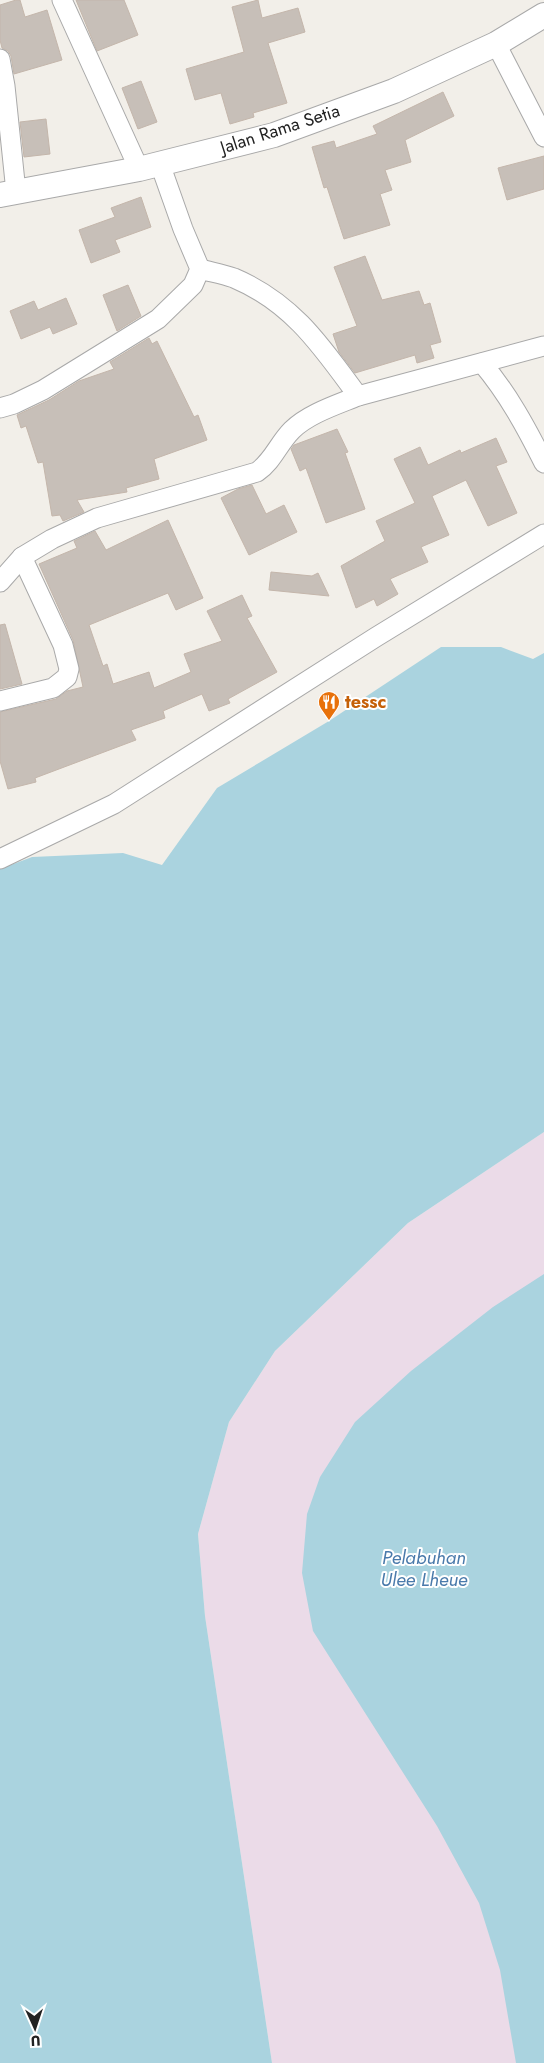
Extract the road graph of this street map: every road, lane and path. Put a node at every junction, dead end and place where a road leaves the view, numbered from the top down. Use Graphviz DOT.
graph roads {
  1 [pos="62,0"];
  2 [pos="544,16"];
  3 [pos="496,44"];
  4 [pos="0,59"];
  5 [pos="544,137"];
  6 [pos="150,167"];
  7 [pos="8,193"];
  8 [pos="200,269"];
  9 [pos="544,346"];
  10 [pos="482,363"];
  11 [pos="358,396"];
  12 [pos="0,408"];
  13 [pos="544,463"];
  14 [pos="544,534"];
  15 [pos="22,557"];
  16 [pos="0,582"];
  17 [pos="0,701"];
  18 [pos="0,859"];
  1 -- 6 [label="street"];
  2 -- 3 [label="street, Jalan Rama Setia"];
  3 -- 5 [label="street"];
  3 -- 6 [label="street, Jalan Rama Setia"];
  4 -- 7 [label="street"];
  6 -- 7 [label="street, Jalan Rama Setia"];
  6 -- 8 [label="street"];
  8 -- 11 [label="street"];
  8 -- 12 [label="street"];
  9 -- 10 [label="street"];
  10 -- 11 [label="street"];
  10 -- 13 [label="street"];
  11 -- 15 [label="street"];
  14 -- 18 [label="street"];
  15 -- 16 [label="street"];
  15 -- 17 [label="street"];
}
